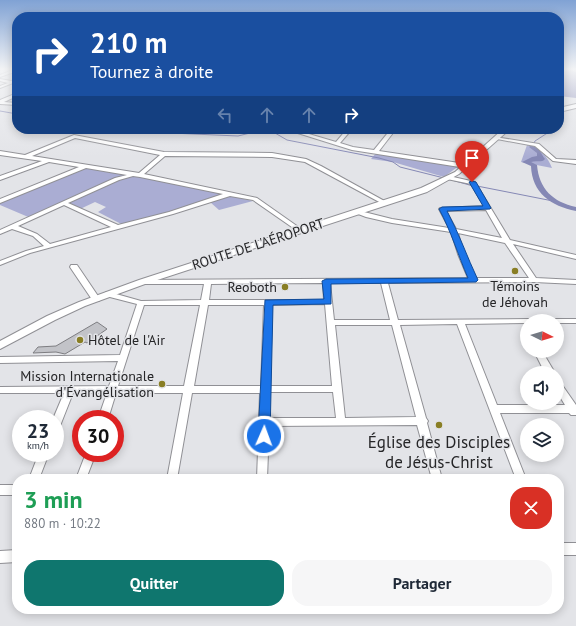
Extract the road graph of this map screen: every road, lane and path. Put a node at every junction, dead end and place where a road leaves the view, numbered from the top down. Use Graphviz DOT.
graph roads {
  1 [pos="0,102"];
  2 [pos="12,103"];
  3 [pos="576,106"];
  4 [pos="564,109"];
  5 [pos="304,134"];
  6 [pos="346,134"];
  7 [pos="390,134"];
  8 [pos="501,134"];
  9 [pos="497,138"];
  10 [pos="337,144"];
  11 [pos="376,152"];
  12 [pos="0,153"];
  13 [pos="8,154"];
  14 [pos="164,154"];
  15 [pos="0,157"];
  16 [pos="26,157"];
  17 [pos="47,161"];
  18 [pos="576,162"];
  19 [pos="86,166"];
  20 [pos="466,166"];
  21 [pos="137,174"];
  22 [pos="0,178"];
  23 [pos="449,178"];
  24 [pos="229,194"];
  25 [pos="0,201"];
  26 [pos="63,203"];
  27 [pos="385,203"];
  28 [pos="487,208"];
  29 [pos="356,212"];
  30 [pos="13,226"];
  31 [pos="116,227"];
  32 [pos="454,230"];
  33 [pos="301,231"];
  34 [pos="0,232"];
  35 [pos="508,241"];
  36 [pos="48,246"];
  37 [pos="576,258"];
  38 [pos="0,263"];
  39 [pos="74,267"];
  40 [pos="473,280"];
  41 [pos="534,280"];
  42 [pos="326,281"];
  43 [pos="384,281"];
  44 [pos="142,282"];
  45 [pos="208,282"];
  46 [pos="576,282"];
  47 [pos="109,294"];
  48 [pos="96,299"];
  49 [pos="141,302"];
  50 [pos="204,302"];
  51 [pos="268,302"];
  52 [pos="328,302"];
  53 [pos="564,321"];
  54 [pos="576,321"];
  55 [pos="395,322"];
  56 [pos="460,322"];
  57 [pos="330,323"];
  58 [pos="520,324"];
  59 [pos="0,346"];
  60 [pos="124,358"];
  61 [pos="0,360"];
  62 [pos="189,389"];
  63 [pos="265,389"];
  64 [pos="337,389"];
  65 [pos="0,390"];
  66 [pos="70,390"];
  67 [pos="113,391"];
  68 [pos="564,394"];
  69 [pos="494,409"];
  70 [pos="62,410"];
  71 [pos="106,410"];
  72 [pos="575,411"];
  73 [pos="423,421"];
  74 [pos="264,422"];
  75 [pos="341,422"];
  76 [pos="41,462"];
  77 [pos="88,462"];
  78 [pos="36,474"];
  79 [pos="83,474"];
  80 [pos="173,474"];
  81 [pos="262,474"];
  82 [pos="437,474"];
  83 [pos="519,474"];
  84 [pos="0,490"];
  85 [pos="12,490"];
  86 [pos="564,549"];
  87 [pos="576,549"];
  88 [pos="0,556"];
  89 [pos="12,556"];
  1 -- 2 [label="street"];
  3 -- 4 [label="main road"];
  5 -- 10 [label="street"];
  6 -- 10 [label="street"];
  7 -- 11 [label="street"];
  8 -- 9 [label="main road, ROUTE DE L'AÉROPORT"];
  9 -- 18 [label="street"];
  9 -- 20 [label="main road, ROUTE DE L'AÉROPORT"];
  10 -- 11 [label="street"];
  11 -- 20 [label="street"];
  12 -- 13 [label="street"];
  13 -- 15 [label="street"];
  13 -- 16 [label="street"];
  14 -- 16 [label="street"];
  14 -- 21 [label="street"];
  14 -- 27 [label="street"];
  16 -- 17 [label="street"];
  17 -- 19 [label="street"];
  17 -- 22 [label="street"];
  19 -- 21 [label="street"];
  19 -- 25 [label="street"];
  20 -- 23 [label="main road, ROUTE DE L'AÉROPORT"];
  21 -- 24 [label="street"];
  21 -- 26 [label="street"];
  23 -- 27 [label="main road, ROUTE DE L'AÉROPORT"];
  23 -- 28 [label="street"];
  24 -- 31 [label="street"];
  24 -- 33 [label="street"];
  26 -- 30 [label="street"];
  26 -- 31 [label="street"];
  27 -- 29 [label="main road, ROUTE DE L'AÉROPORT"];
  28 -- 32 [label="street"];
  28 -- 35 [label="street"];
  29 -- 32 [label="street"];
  29 -- 33 [label="main road, ROUTE DE L'AÉROPORT"];
  30 -- 34 [label="street"];
  30 -- 36 [label="street"];
  31 -- 36 [label="street"];
  32 -- 35 [label="street"];
  32 -- 40 [label="street"];
  33 -- 44 [label="main road, ROUTE DE L'AÉROPORT"];
  35 -- 37 [label="street"];
  35 -- 41 [label="street"];
  36 -- 38 [label="street"];
  39 -- 48 [label="street"];
  40 -- 41 [label="street"];
  40 -- 43 [label="street"];
  41 -- 46 [label="street"];
  42 -- 43 [label="street"];
  42 -- 45 [label="street"];
  42 -- 52 [label="street"];
  43 -- 55 [label="street"];
  44 -- 45 [label="street"];
  44 -- 47 [label="main road, ROUTE DE L'AÉROPORT"];
  45 -- 50 [label="street"];
  47 -- 48 [label="main road, ROUTE DE L'AÉROPORT"];
  47 -- 49 [label="street"];
  48 -- 59 [label="main road, ROUTE DE L'AÉROPORT"];
  49 -- 50 [label="street"];
  49 -- 60 [label="street"];
  50 -- 51 [label="street"];
  50 -- 62 [label="street"];
  51 -- 52 [label="street"];
  51 -- 63 [label="street"];
  52 -- 57 [label="street"];
  53 -- 54 [label="street"];
  55 -- 56 [label="street"];
  55 -- 57 [label="street"];
  55 -- 73 [label="street"];
  56 -- 58 [label="street"];
  56 -- 69 [label="street"];
  57 -- 64 [label="street"];
  60 -- 61 [label="street"];
  60 -- 67 [label="street"];
  62 -- 63 [label="street"];
  62 -- 67 [label="street"];
  62 -- 80 [label="street"];
  63 -- 64 [label="street"];
  63 -- 74 [label="street"];
  64 -- 75 [label="street"];
  65 -- 66 [label="street"];
  66 -- 67 [label="street"];
  66 -- 70 [label="street"];
  67 -- 71 [label="street"];
  68 -- 72 [label="street"];
  69 -- 72 [label="street"];
  69 -- 83 [label="street"];
  73 -- 75 [label="street"];
  73 -- 82 [label="street"];
  74 -- 75 [label="street"];
  74 -- 81 [label="street"];
  76 -- 78 [label="street"];
  77 -- 79 [label="street"];
  84 -- 85 [label="street"];
  86 -- 87 [label="street"];
  88 -- 89 [label="street"];
}
